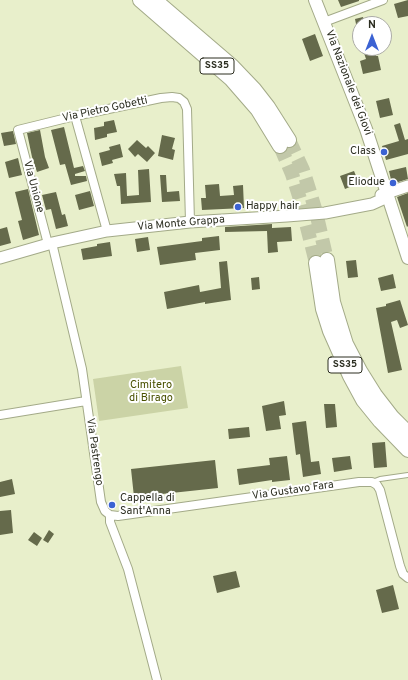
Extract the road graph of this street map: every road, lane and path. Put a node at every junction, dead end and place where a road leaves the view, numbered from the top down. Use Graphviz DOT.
graph roads {
  1 [pos="140,0"];
  2 [pos="155,0"];
  3 [pos="315,0"];
  4 [pos="383,0"];
  5 [pos="324,22"];
  6 [pos="75,116"];
  7 [pos="18,130"];
  8 [pos="408,186"];
  9 [pos="387,193"];
  10 [pos="190,222"];
  11 [pos="107,231"];
  12 [pos="50,244"];
  13 [pos="0,258"];
  14 [pos="408,258"];
  15 [pos="86,401"];
  16 [pos="0,415"];
  17 [pos="408,433"];
  18 [pos="408,450"];
  19 [pos="408,475"];
  20 [pos="372,482"];
  21 [pos="110,515"];
  22 [pos="408,578"];
  23 [pos="157,680"];
  1 -- 2 [label="highway, SS35"];
  3 -- 5 [label="main road, Via Nazionale dei Giovi"];
  4 -- 5 [label="street"];
  5 -- 9 [label="main road, Via Nazionale dei Giovi"];
  6 -- 7 [label="street, Via Pietro Gobetti"];
  6 -- 10 [label="street, Via Pietro Gobetti"];
  6 -- 11 [label="street"];
  7 -- 12 [label="street, Via Unione"];
  8 -- 9 [label="street, Via Monte Grappa"];
  9 -- 10 [label="street, Via Monte Grappa"];
  9 -- 14 [label="main road, Via Nazionale dei Giovi"];
  10 -- 11 [label="street, Via Monte Grappa"];
  11 -- 12 [label="street, Via Monte Grappa"];
  12 -- 13 [label="street, Via Monte Grappa"];
  12 -- 15 [label="street, Via Pastrengo"];
  15 -- 16 [label="street"];
  15 -- 21 [label="street, Via Pastrengo"];
  17 -- 18 [label="highway, SS35"];
  19 -- 20 [label="lane"];
  20 -- 21 [label="street, Via Gustavo Fara"];
  20 -- 22 [label="street"];
  21 -- 23 [label="street, Via Pastrengo"];
}
